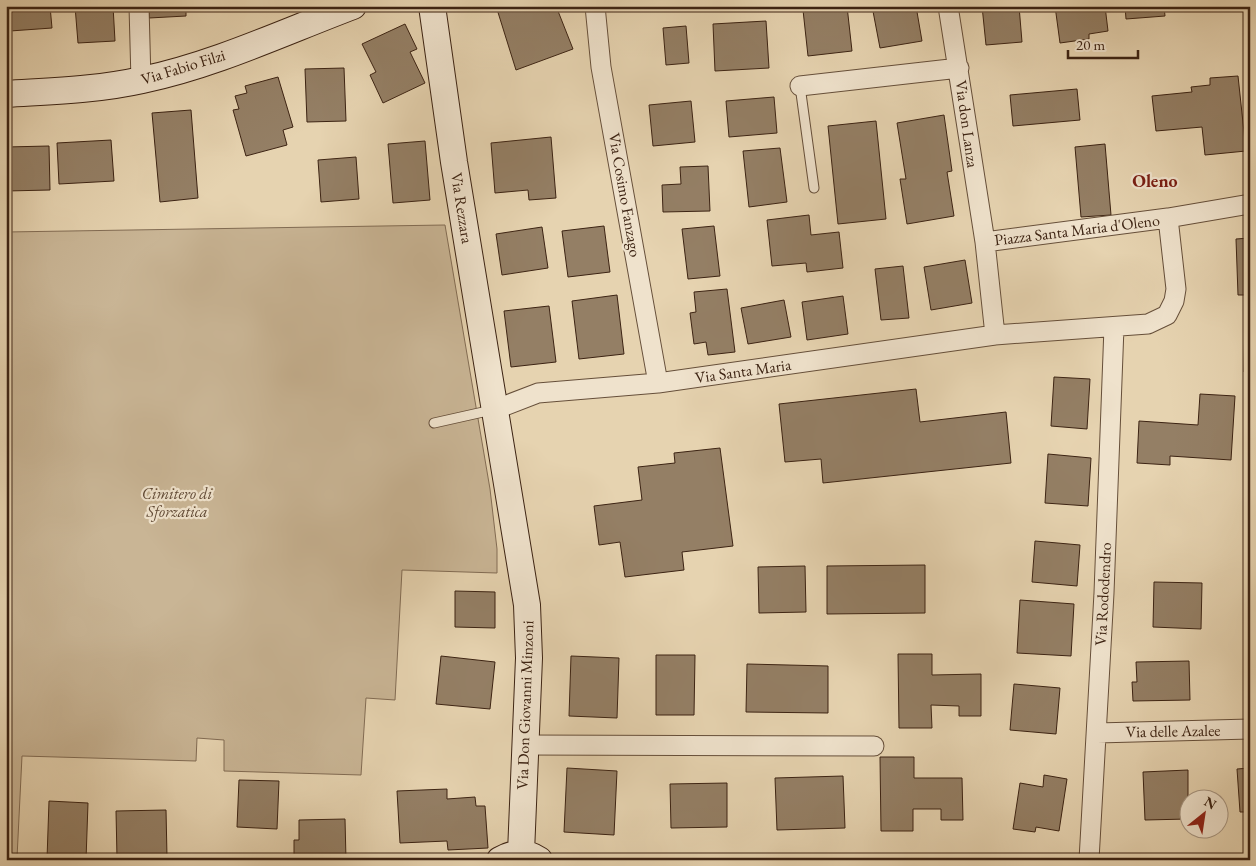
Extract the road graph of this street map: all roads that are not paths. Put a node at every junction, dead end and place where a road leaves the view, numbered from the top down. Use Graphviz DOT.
graph roads {
  1 [pos="139,6"];
  2 [pos="353,6"];
  3 [pos="432,6"];
  4 [pos="595,6"];
  5 [pos="948,6"];
  6 [pos="958,68"];
  7 [pos="141,81"];
  8 [pos="800,86"];
  9 [pos="6,94"];
  10 [pos="814,188"];
  11 [pos="1250,204"];
  12 [pos="1168,218"];
  13 [pos="985,242"];
  14 [pos="1114,328"];
  15 [pos="995,335"];
  16 [pos="658,383"];
  17 [pos="494,410"];
  18 [pos="434,423"];
  19 [pos="1250,729"];
  20 [pos="1097,734"];
  21 [pos="524,745"];
  22 [pos="874,746"];
  23 [pos="520,858"];
  24 [pos="1089,860"];
  1 -- 7 [label="street"];
  2 -- 7 [label="street, Via Fabio Filzi"];
  3 -- 17 [label="street, Via Rezzara"];
  4 -- 16 [label="street, Via Cosimo Fanzago"];
  5 -- 6 [label="street, Via don Lanza"];
  6 -- 8 [label="street"];
  6 -- 13 [label="street, Via don Lanza"];
  7 -- 9 [label="street, Via Fabio Filzi"];
  8 -- 10 [label="lane"];
  11 -- 12 [label="street"];
  12 -- 13 [label="street, Piazza Santa Maria d'Oleno"];
  12 -- 14 [label="street, Piazza Santa Maria d'Oleno"];
  13 -- 15 [label="street, Piazza Santa Maria d'Oleno"];
  14 -- 15 [label="street, Piazza Santa Maria d'Oleno"];
  14 -- 20 [label="street, Via Rododendro"];
  15 -- 16 [label="street, Via Santa Maria"];
  16 -- 17 [label="street, Via Santa Maria"];
  17 -- 18 [label="lane"];
  17 -- 21 [label="street, Via Don Giovanni Minzoni"];
  19 -- 20 [label="street, Via delle Azalee"];
  20 -- 24 [label="street, Via Rododendro"];
  21 -- 22 [label="street"];
  21 -- 23 [label="street, Via Don Giovanni Minzoni"];
}
